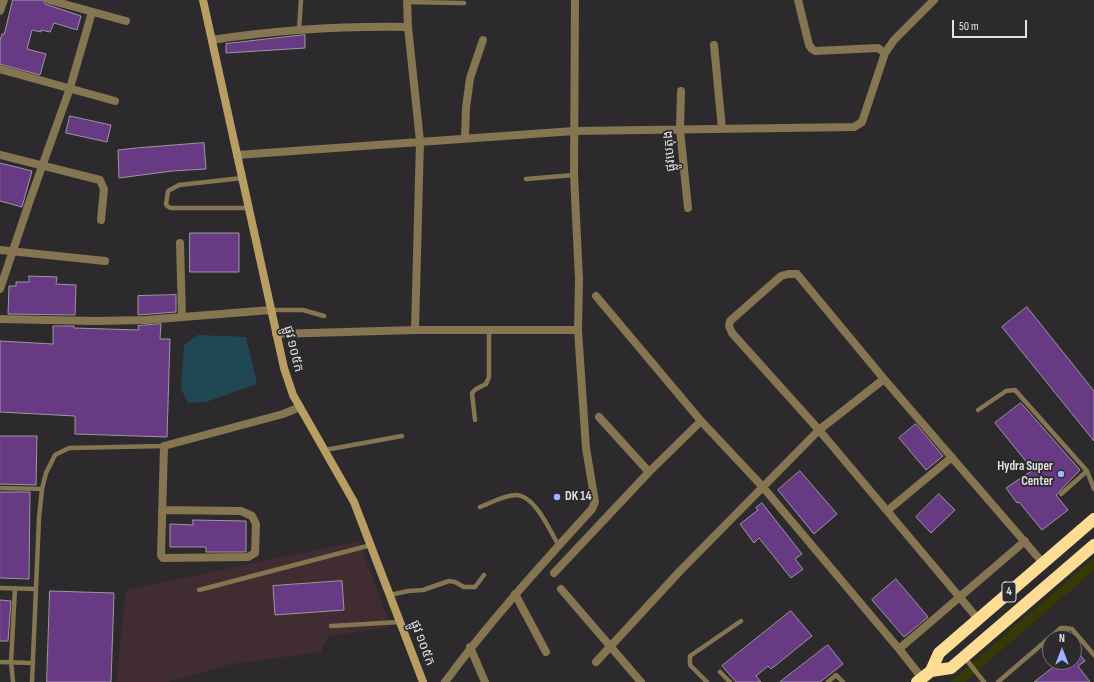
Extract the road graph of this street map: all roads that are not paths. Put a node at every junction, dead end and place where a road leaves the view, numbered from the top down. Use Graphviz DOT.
graph roads {
  1 [pos="4,0"];
  2 [pos="49,0"];
  3 [pos="203,0"];
  4 [pos="300,0"];
  5 [pos="575,0"];
  6 [pos="798,0"];
  7 [pos="934,0"];
  8 [pos="407,1"];
  9 [pos="464,3"];
  10 [pos="0,11"];
  11 [pos="92,12"];
  12 [pos="126,21"];
  13 [pos="408,27"];
  14 [pos="298,30"];
  15 [pos="212,40"];
  16 [pos="483,40"];
  17 [pos="714,45"];
  18 [pos="885,53"];
  19 [pos="0,69"];
  20 [pos="70,88"];
  21 [pos="681,91"];
  22 [pos="115,101"];
  23 [pos="722,129"];
  24 [pos="574,130"];
  25 [pos="680,130"];
  26 [pos="465,138"];
  27 [pos="420,142"];
  28 [pos="0,155"];
  29 [pos="237,155"];
  30 [pos="42,166"];
  31 [pos="574,175"];
  32 [pos="242,178"];
  33 [pos="526,179"];
  34 [pos="249,208"];
  35 [pos="688,208"];
  36 [pos="101,220"];
  37 [pos="180,243"];
  38 [pos="0,250"];
  39 [pos="12,252"];
  40 [pos="105,261"];
  41 [pos="0,289"];
  42 [pos="596,296"];
  43 [pos="271,310"];
  44 [pos="324,316"];
  45 [pos="182,317"];
  46 [pos="0,319"];
  47 [pos="415,330"];
  48 [pos="489,330"];
  49 [pos="578,330"];
  50 [pos="276,334"];
  51 [pos="884,379"];
  52 [pos="300,407"];
  53 [pos="978,410"];
  54 [pos="599,417"];
  55 [pos="475,420"];
  56 [pos="701,421"];
  57 [pos="819,430"];
  58 [pos="402,436"];
  59 [pos="164,446"];
  60 [pos="325,450"];
  61 [pos="952,457"];
  62 [pos="1087,470"];
  63 [pos="649,472"];
  64 [pos="762,486"];
  65 [pos="0,488"];
  66 [pos="42,489"];
  67 [pos="1094,489"];
  68 [pos="1061,494"];
  69 [pos="480,507"];
  70 [pos="162,510"];
  71 [pos="887,511"];
  72 [pos="1094,519"];
  73 [pos="1025,541"];
  74 [pos="371,545"];
  75 [pos="1094,545"];
  76 [pos="558,546"];
  77 [pos="1043,563"];
  78 [pos="554,573"];
  79 [pos="484,575"];
  80 [pos="0,588"];
  81 [pos="15,588"];
  82 [pos="36,589"];
  83 [pos="561,589"];
  84 [pos="199,590"];
  85 [pos="515,594"];
  86 [pos="390,595"];
  87 [pos="959,596"];
  88 [pos="978,619"];
  89 [pos="741,621"];
  90 [pos="400,622"];
  91 [pos="331,626"];
  92 [pos="611,646"];
  93 [pos="470,647"];
  94 [pos="899,649"];
  95 [pos="546,652"];
  96 [pos="1094,655"];
  97 [pos="964,658"];
  98 [pos="0,662"];
  99 [pos="11,662"];
  100 [pos="596,662"];
  101 [pos="33,663"];
  102 [pos="720,672"];
  103 [pos="923,677"];
  104 [pos="13,682"];
  105 [pos="32,682"];
  106 [pos="424,682"];
  107 [pos="445,682"];
  108 [pos="485,682"];
  109 [pos="641,682"];
  110 [pos="707,682"];
  111 [pos="730,682"];
  112 [pos="828,682"];
  113 [pos="843,682"];
  114 [pos="984,682"];
  115 [pos="998,682"];
  1 -- 10 [label="street"];
  2 -- 11 [label="street"];
  3 -- 15 [label="main road, ផ្លូវ ១០៥ក"];
  4 -- 14 [label="lane"];
  5 -- 24 [label="street"];
  6 -- 18 [label="street"];
  7 -- 18 [label="street"];
  8 -- 9 [label="lane"];
  8 -- 13 [label="street"];
  11 -- 12 [label="street"];
  11 -- 20 [label="street"];
  13 -- 14 [label="street"];
  13 -- 27 [label="street"];
  14 -- 15 [label="street"];
  15 -- 29 [label="main road, ផ្លូវ ១០៥ក"];
  16 -- 26 [label="street"];
  17 -- 23 [label="street"];
  18 -- 23 [label="street"];
  19 -- 20 [label="street"];
  20 -- 22 [label="street"];
  20 -- 30 [label="street"];
  21 -- 25 [label="street, ផ្លូវបេតុង"];
  23 -- 25 [label="street"];
  24 -- 25 [label="street"];
  24 -- 26 [label="street"];
  24 -- 31 [label="street"];
  25 -- 35 [label="street, ផ្លូវបេតុង"];
  26 -- 27 [label="street"];
  27 -- 29 [label="street"];
  27 -- 47 [label="street"];
  28 -- 30 [label="street"];
  29 -- 32 [label="main road, ផ្លូវ ១០៥ក"];
  30 -- 36 [label="street"];
  30 -- 39 [label="street"];
  31 -- 33 [label="lane"];
  31 -- 49 [label="street"];
  32 -- 34 [label="main road, ផ្លូវ ១០៥ក"];
  32 -- 34 [label="lane"];
  34 -- 43 [label="main road, ផ្លូវ ១០៥ក"];
  37 -- 45 [label="street"];
  38 -- 39 [label="street"];
  39 -- 40 [label="street"];
  39 -- 41 [label="street"];
  42 -- 56 [label="street"];
  43 -- 44 [label="lane"];
  43 -- 45 [label="street"];
  43 -- 50 [label="main road, ផ្លូវ ១០៥ក"];
  45 -- 46 [label="street"];
  47 -- 48 [label="street"];
  47 -- 50 [label="street"];
  48 -- 49 [label="street"];
  48 -- 55 [label="lane"];
  49 -- 76 [label="street"];
  50 -- 52 [label="main road, ផ្លូវ ១០៥ក"];
  51 -- 57 [label="street"];
  51 -- 57 [label="street"];
  51 -- 61 [label="street"];
  52 -- 59 [label="street"];
  52 -- 60 [label="main road, ផ្លូវ ១០៥ក"];
  53 -- 62 [label="lane"];
  54 -- 63 [label="street"];
  56 -- 63 [label="street"];
  56 -- 64 [label="street"];
  57 -- 64 [label="street"];
  57 -- 71 [label="street"];
  58 -- 60 [label="lane"];
  59 -- 66 [label="lane"];
  59 -- 70 [label="street"];
  60 -- 74 [label="main road, ផ្លូវ ១០៥ក"];
  61 -- 71 [label="street"];
  61 -- 73 [label="street"];
  62 -- 67 [label="lane"];
  62 -- 68 [label="lane"];
  63 -- 78 [label="street"];
  64 -- 92 [label="street"];
  64 -- 94 [label="street"];
  65 -- 66 [label="lane"];
  66 -- 82 [label="lane"];
  69 -- 76 [label="lane"];
  70 -- 70 [label="street"];
  71 -- 87 [label="street"];
  72 -- 77 [label="highway, 4"];
  73 -- 77 [label="street"];
  73 -- 87 [label="street"];
  74 -- 84 [label="lane"];
  74 -- 86 [label="main road, ផ្លូវ ១០៥ក"];
  75 -- 97 [label="highway, 4"];
  76 -- 85 [label="street"];
  77 -- 88 [label="highway, 4"];
  79 -- 86 [label="lane"];
  80 -- 81 [label="lane"];
  81 -- 82 [label="lane"];
  81 -- 99 [label="lane"];
  82 -- 101 [label="lane"];
  83 -- 92 [label="street"];
  85 -- 93 [label="street"];
  85 -- 95 [label="street"];
  86 -- 90 [label="main road, ផ្លូវ ១០៥ក"];
  87 -- 88 [label="street"];
  87 -- 94 [label="street"];
  88 -- 103 [label="highway, 4"];
  89 -- 110 [label="lane"];
  90 -- 91 [label="lane"];
  90 -- 106 [label="main road, ផ្លូវ ១០៥ក"];
  92 -- 100 [label="street"];
  92 -- 109 [label="street"];
  93 -- 107 [label="street"];
  93 -- 108 [label="street"];
  94 -- 103 [label="street"];
  96 -- 115 [label="lane"];
  97 -- 103 [label="highway, 4"];
  97 -- 114 [label="lane"];
  98 -- 99 [label="lane"];
  99 -- 101 [label="lane"];
  99 -- 104 [label="lane"];
  101 -- 105 [label="lane"];
  102 -- 111 [label="lane"];
  112 -- 113 [label="lane"];
}
